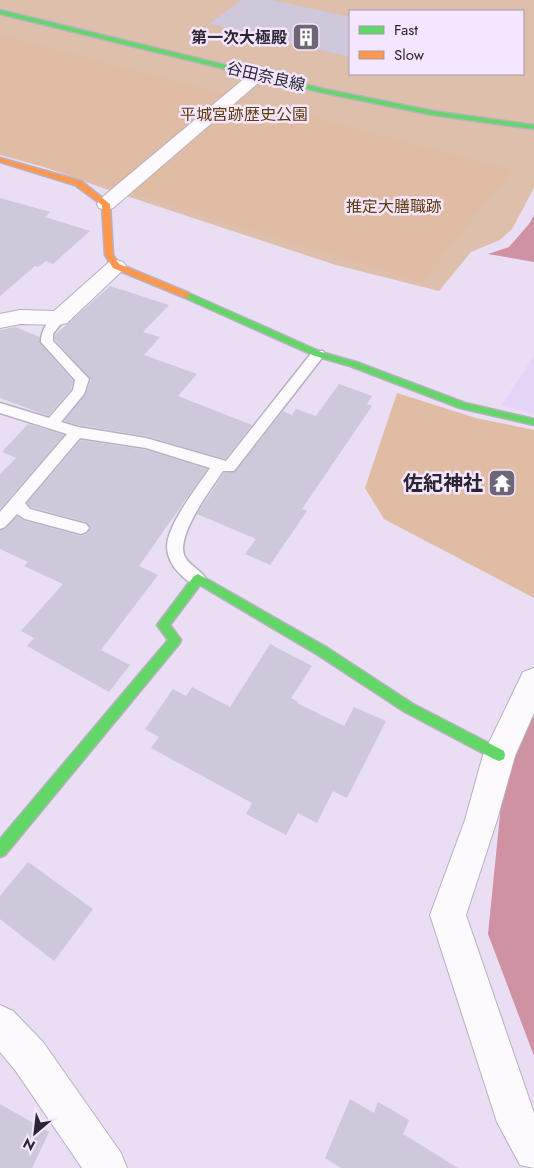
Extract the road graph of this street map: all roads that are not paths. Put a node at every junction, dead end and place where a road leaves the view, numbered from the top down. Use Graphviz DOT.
graph roads {
  1 [pos="0,12"];
  2 [pos="258,75"];
  3 [pos="534,127"];
  4 [pos="0,160"];
  5 [pos="106,204"];
  6 [pos="116,266"];
  7 [pos="59,318"];
  8 [pos="0,320"];
  9 [pos="318,354"];
  10 [pos="0,408"];
  11 [pos="534,422"];
  12 [pos="52,424"];
  13 [pos="77,432"];
  14 [pos="219,465"];
  15 [pos="16,503"];
  16 [pos="0,523"];
  17 [pos="81,528"];
  18 [pos="198,579"];
  19 [pos="534,681"];
  20 [pos="499,754"];
  21 [pos="0,850"];
  22 [pos="0,1024"];
  23 [pos="534,1151"];
  24 [pos="106,1168"];
  1 -- 2 [label="street, 谷田奈良線"];
  2 -- 3 [label="street, 谷田奈良線"];
  2 -- 5 [label="street"];
  4 -- 5 [label="street"];
  5 -- 6 [label="street"];
  6 -- 7 [label="street"];
  6 -- 9 [label="street"];
  7 -- 8 [label="street"];
  7 -- 12 [label="lane"];
  9 -- 11 [label="street"];
  9 -- 14 [label="lane"];
  10 -- 12 [label="lane"];
  12 -- 13 [label="lane"];
  13 -- 14 [label="lane"];
  13 -- 15 [label="lane"];
  14 -- 18 [label="lane"];
  15 -- 16 [label="lane"];
  15 -- 17 [label="lane"];
  18 -- 20 [label="street"];
  18 -- 21 [label="street"];
  19 -- 20 [label="street"];
  20 -- 23 [label="street"];
  22 -- 24 [label="street"];
}
